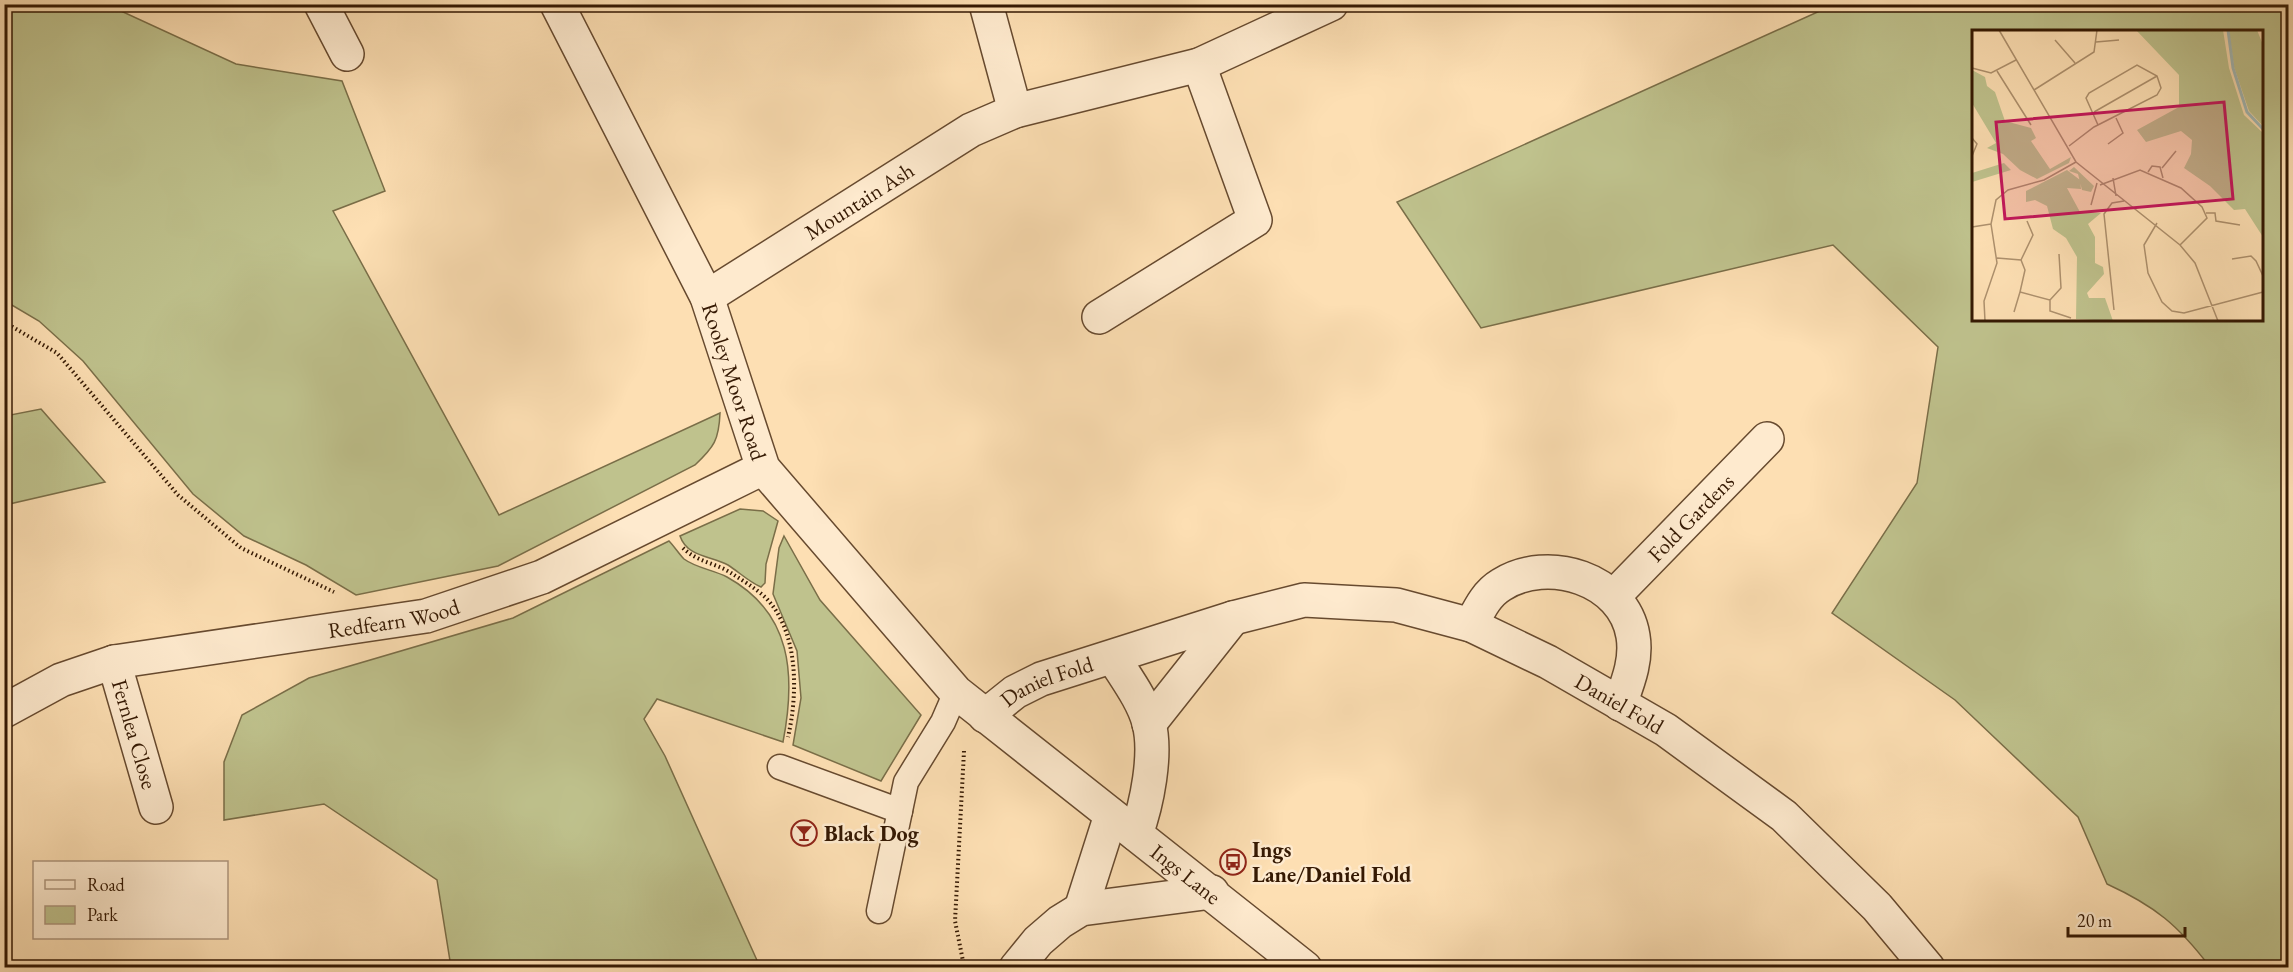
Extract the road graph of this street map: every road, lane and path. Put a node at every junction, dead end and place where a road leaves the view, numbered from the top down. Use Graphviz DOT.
graph roads {
  1 [pos="321,4"];
  2 [pos="557,4"];
  3 [pos="986,4"];
  4 [pos="1331,4"];
  5 [pos="347,54"];
  6 [pos="1199,65"];
  7 [pos="1016,111"];
  8 [pos="707,297"];
  9 [pos="1099,317"];
  10 [pos="4,322"];
  11 [pos="1767,439"];
  12 [pos="763,468"];
  13 [pos="664,516"];
  14 [pos="1613,597"];
  15 [pos="1233,618"];
  16 [pos="369,625"];
  17 [pos="1471,625"];
  18 [pos="1113,657"];
  19 [pos="114,662"];
  20 [pos="956,692"];
  21 [pos="1620,704"];
  22 [pos="4,711"];
  23 [pos="985,716"];
  24 [pos="1149,724"];
  25 [pos="780,767"];
  26 [pos="1066,779"];
  27 [pos="156,807"];
  28 [pos="900,811"];
  29 [pos="1123,824"];
  30 [pos="1212,892"];
  31 [pos="1082,909"];
  32 [pos="879,911"];
  33 [pos="974,968"];
  34 [pos="1016,968"];
  35 [pos="1305,968"];
  36 [pos="1928,968"];
  1 -- 5 [label="street"];
  2 -- 8 [label="street, Rooley Moor Road"];
  3 -- 7 [label="street"];
  4 -- 6 [label="street, Mountain Ash"];
  6 -- 7 [label="street, Mountain Ash"];
  6 -- 9 [label="street"];
  7 -- 8 [label="street, Mountain Ash"];
  8 -- 12 [label="street, Rooley Moor Road"];
  10 -- 16 [label="path"];
  11 -- 14 [label="street, Fold Gardens"];
  12 -- 13 [label="street, Redfearn Wood"];
  12 -- 20 [label="street, Rooley Moor Road"];
  13 -- 16 [label="street, Redfearn Wood"];
  13 -- 25 [label="path"];
  14 -- 17 [label="street"];
  14 -- 21 [label="street"];
  15 -- 17 [label="street, Daniel Fold"];
  15 -- 18 [label="street, Daniel Fold"];
  15 -- 24 [label="street"];
  16 -- 19 [label="street, Redfearn Wood"];
  17 -- 21 [label="street, Daniel Fold"];
  18 -- 23 [label="street, Daniel Fold"];
  18 -- 24 [label="street, Daniel Fold"];
  19 -- 22 [label="street, Redfearn Wood"];
  19 -- 27 [label="street, Fernlea Close"];
  20 -- 23 [label="street, Rooley Moor Road"];
  20 -- 28 [label="lane"];
  21 -- 36 [label="street, Daniel Fold"];
  23 -- 26 [label="street, Rooley Moor Road"];
  23 -- 33 [label="path"];
  24 -- 29 [label="street, Daniel Fold"];
  25 -- 28 [label="lane"];
  26 -- 29 [label="street, Ings Lane"];
  28 -- 32 [label="lane"];
  29 -- 30 [label="street, Ings Lane"];
  29 -- 31 [label="street"];
  30 -- 31 [label="street"];
  30 -- 35 [label="street, Ings Lane"];
  31 -- 34 [label="street"];
}
